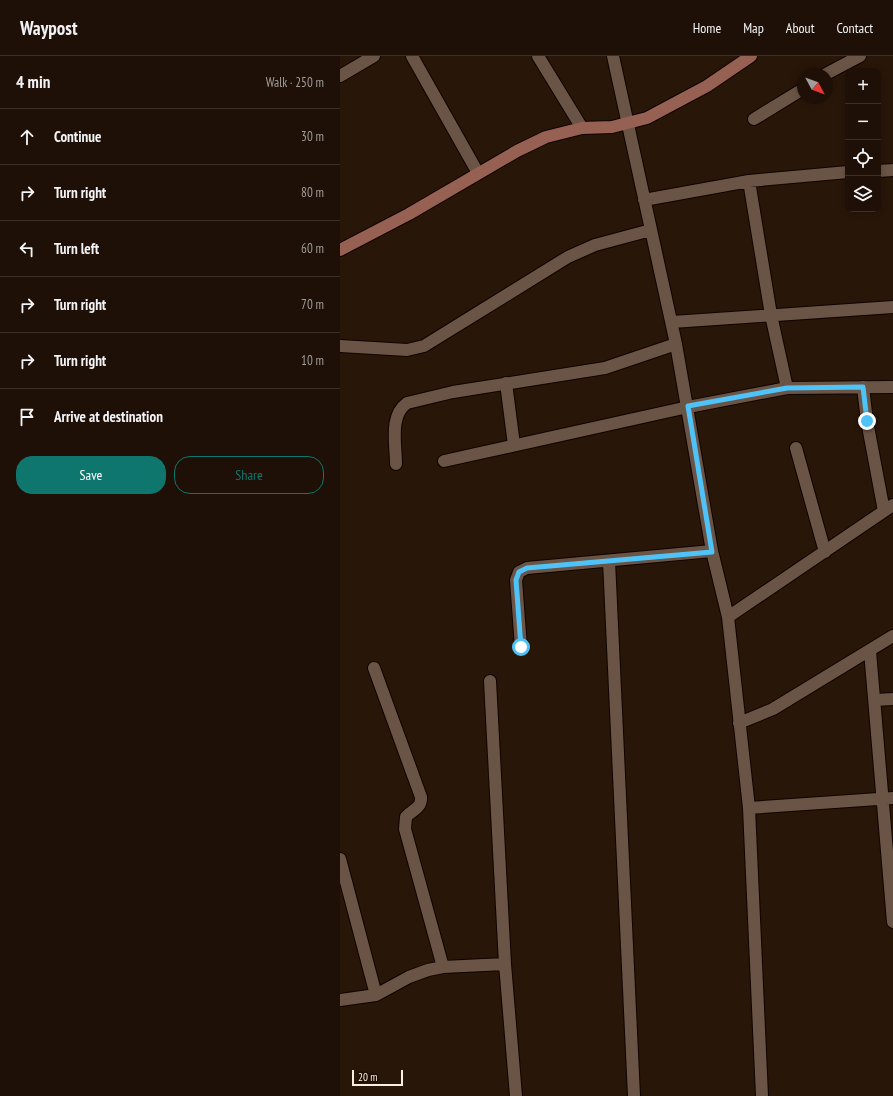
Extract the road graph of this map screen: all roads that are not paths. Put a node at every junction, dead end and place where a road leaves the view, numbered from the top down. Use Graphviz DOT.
graph roads {
  1 [pos="374,56"];
  2 [pos="412,56"];
  3 [pos="538,56"];
  4 [pos="613,56"];
  5 [pos="751,56"];
  6 [pos="860,56"];
  7 [pos="833,70"];
  8 [pos="340,76"];
  9 [pos="797,93"];
  10 [pos="754,119"];
  11 [pos="627,124"];
  12 [pos="582,128"];
  13 [pos="881,170"];
  14 [pos="893,170"];
  15 [pos="845,172"];
  16 [pos="478,173"];
  17 [pos="749,181"];
  18 [pos="644,200"];
  19 [pos="651,230"];
  20 [pos="340,250"];
  21 [pos="893,307"];
  22 [pos="772,315"];
  23 [pos="672,322"];
  24 [pos="676,344"];
  25 [pos="340,346"];
  26 [pos="506,383"];
  27 [pos="863,387"];
  28 [pos="893,387"];
  29 [pos="787,388"];
  30 [pos="688,406"];
  31 [pos="514,445"];
  32 [pos="796,448"];
  33 [pos="444,461"];
  34 [pos="396,464"];
  35 [pos="888,508"];
  36 [pos="712,552"];
  37 [pos="824,552"];
  38 [pos="609,560"];
  39 [pos="728,617"];
  40 [pos="893,636"];
  41 [pos="521,647"];
  42 [pos="870,651"];
  43 [pos="374,668"];
  44 [pos="490,681"];
  45 [pos="893,699"];
  46 [pos="874,700"];
  47 [pos="739,722"];
  48 [pos="887,799"];
  49 [pos="749,808"];
  50 [pos="340,859"];
  51 [pos="893,922"];
  52 [pos="505,964"];
  53 [pos="443,968"];
  54 [pos="376,995"];
  55 [pos="340,1000"];
  56 [pos="516,1096"];
  57 [pos="634,1096"];
  58 [pos="762,1096"];
  1 -- 8 [label="street"];
  2 -- 16 [label="street"];
  3 -- 12 [label="street"];
  4 -- 11 [label="street"];
  5 -- 11 [label="street"];
  6 -- 7 [label="street"];
  9 -- 10 [label="street"];
  11 -- 12 [label="street"];
  11 -- 18 [label="street"];
  12 -- 16 [label="street"];
  13 -- 14 [label="street"];
  15 -- 17 [label="street"];
  16 -- 20 [label="street"];
  17 -- 18 [label="street"];
  17 -- 22 [label="street"];
  18 -- 19 [label="street"];
  19 -- 23 [label="street"];
  19 -- 25 [label="street"];
  21 -- 22 [label="street"];
  22 -- 23 [label="street"];
  22 -- 29 [label="street"];
  23 -- 24 [label="street"];
  24 -- 26 [label="street"];
  24 -- 30 [label="street"];
  26 -- 31 [label="street"];
  26 -- 34 [label="street"];
  27 -- 28 [label="street"];
  27 -- 29 [label="street"];
  27 -- 35 [label="street"];
  29 -- 30 [label="street"];
  30 -- 31 [label="street"];
  30 -- 36 [label="street"];
  31 -- 33 [label="street"];
  32 -- 37 [label="street"];
  35 -- 37 [label="street"];
  36 -- 38 [label="street"];
  36 -- 39 [label="street"];
  37 -- 39 [label="street"];
  38 -- 41 [label="street"];
  38 -- 57 [label="street"];
  39 -- 47 [label="street"];
  40 -- 42 [label="street"];
  42 -- 46 [label="street"];
  42 -- 47 [label="street"];
  43 -- 53 [label="street"];
  44 -- 52 [label="street"];
  45 -- 46 [label="street"];
  46 -- 48 [label="street"];
  47 -- 49 [label="street"];
  48 -- 49 [label="street"];
  48 -- 51 [label="street"];
  49 -- 58 [label="street"];
  50 -- 54 [label="street"];
  52 -- 53 [label="street"];
  52 -- 56 [label="street"];
  53 -- 54 [label="street"];
  54 -- 55 [label="street"];
}
